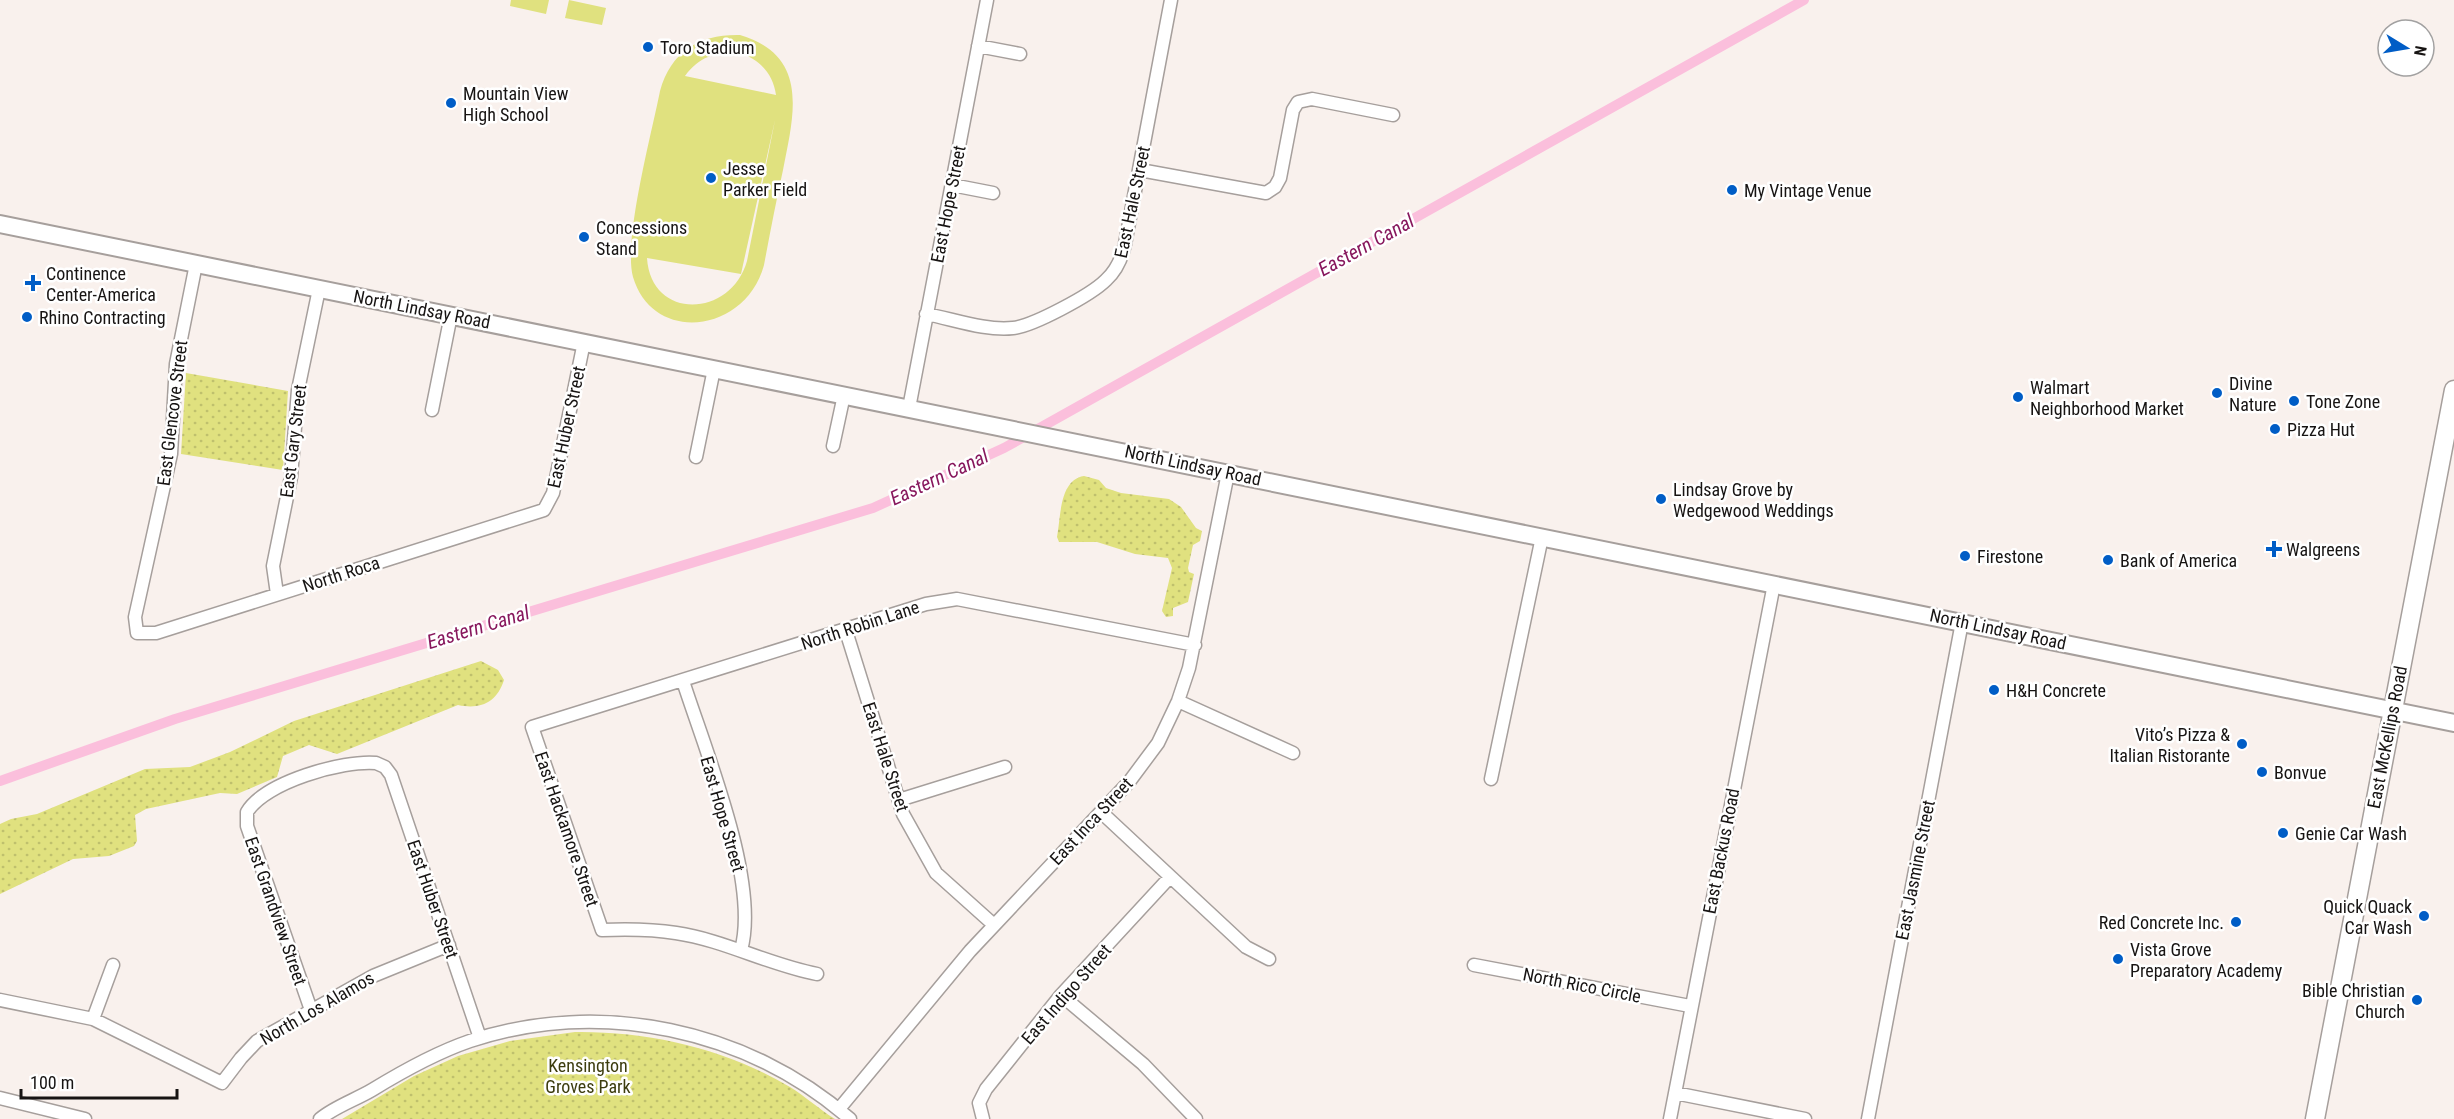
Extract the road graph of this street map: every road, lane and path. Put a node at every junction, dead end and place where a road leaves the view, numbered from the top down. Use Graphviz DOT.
graph roads {
  1 [pos="987,0"];
  2 [pos="1171,0"];
  3 [pos="978,46"];
  4 [pos="1020,54"];
  5 [pos="1393,115"];
  6 [pos="1140,170"];
  7 [pos="952,185"];
  8 [pos="993,193"];
  9 [pos="0,224"];
  10 [pos="196,264"];
  11 [pos="319,289"];
  12 [pos="927,314"];
  13 [pos="451,315"];
  14 [pos="584,342"];
  15 [pos="714,369"];
  16 [pos="2454,390"];
  17 [pos="844,395"];
  18 [pos="909,408"];
  19 [pos="432,410"];
  20 [pos="833,446"];
  21 [pos="696,457"];
  22 [pos="1228,473"];
  23 [pos="544,510"];
  24 [pos="1542,537"];
  25 [pos="1773,584"];
  26 [pos="277,594"];
  27 [pos="1962,622"];
  28 [pos="846,631"];
  29 [pos="137,633"];
  30 [pos="1195,645"];
  31 [pos="683,681"];
  32 [pos="1178,701"];
  33 [pos="2392,710"];
  34 [pos="2454,723"];
  35 [pos="532,727"];
  36 [pos="1293,753"];
  37 [pos="381,764"];
  38 [pos="1005,767"];
  39 [pos="1491,779"];
  40 [pos="899,800"];
  41 [pos="1101,812"];
  42 [pos="1170,877"];
  43 [pos="994,925"];
  44 [pos="449,945"];
  45 [pos="741,950"];
  46 [pos="1269,959"];
  47 [pos="113,965"];
  48 [pos="1474,965"];
  49 [pos="817,974"];
  50 [pos="1061,995"];
  51 [pos="0,1000"];
  52 [pos="1690,1006"];
  53 [pos="310,1010"];
  54 [pos="93,1019"];
  55 [pos="480,1038"];
  56 [pos="1675,1093"];
  57 [pos="0,1098"];
  58 [pos="839,1109"];
  59 [pos="85,1119"];
  60 [pos="320,1119"];
  61 [pos="850,1119"];
  62 [pos="983,1119"];
  63 [pos="1196,1119"];
  64 [pos="1670,1119"];
  65 [pos="1805,1119"];
  66 [pos="1868,1119"];
  67 [pos="2315,1119"];
  1 -- 3 [label="street, East Hope Street"];
  2 -- 6 [label="street, East Hale Street"];
  3 -- 4 [label="street"];
  3 -- 7 [label="street, East Hope Street"];
  5 -- 6 [label="street"];
  6 -- 12 [label="street, East Hale Street"];
  7 -- 8 [label="street"];
  7 -- 12 [label="street, East Hope Street"];
  9 -- 10 [label="main road, North Lindsay Road"];
  10 -- 11 [label="main road, North Lindsay Road"];
  10 -- 29 [label="street, East Glencove Street"];
  11 -- 13 [label="main road, North Lindsay Road"];
  11 -- 26 [label="street, East Gary Street"];
  12 -- 18 [label="street, East Hope Street"];
  13 -- 14 [label="main road, North Lindsay Road"];
  13 -- 19 [label="street"];
  14 -- 15 [label="main road, North Lindsay Road"];
  14 -- 23 [label="street, East Huber Street"];
  15 -- 17 [label="main road, North Lindsay Road"];
  15 -- 21 [label="street"];
  16 -- 33 [label="main road, East McKellips Road"];
  17 -- 18 [label="main road, North Lindsay Road"];
  17 -- 20 [label="street"];
  18 -- 22 [label="main road, North Lindsay Road"];
  22 -- 24 [label="main road, North Lindsay Road"];
  22 -- 30 [label="street, East Inca Street"];
  23 -- 26 [label="street, North Roca"];
  24 -- 25 [label="main road, North Lindsay Road"];
  24 -- 39 [label="street"];
  25 -- 27 [label="main road, North Lindsay Road"];
  25 -- 52 [label="street, East Backus Road"];
  26 -- 29 [label="street, North Roca"];
  27 -- 33 [label="main road, North Lindsay Road"];
  27 -- 66 [label="street, East Jasmine Street"];
  28 -- 30 [label="street, North Robin Lane"];
  28 -- 31 [label="street, North Robin Lane"];
  28 -- 40 [label="street, East Hale Street"];
  30 -- 32 [label="street, East Inca Street"];
  31 -- 35 [label="street, North Robin Lane"];
  31 -- 45 [label="street, East Hope Street"];
  32 -- 36 [label="street"];
  32 -- 41 [label="street, East Inca Street"];
  33 -- 34 [label="main road, North Lindsay Road"];
  33 -- 67 [label="main road, East McKellips Road"];
  35 -- 45 [label="street, East Hackamore Street"];
  37 -- 44 [label="street, East Huber Street"];
  37 -- 53 [label="street, East Grandview Street"];
  38 -- 40 [label="street"];
  40 -- 43 [label="street, East Hale Street"];
  41 -- 42 [label="street"];
  41 -- 43 [label="street, East Inca Street"];
  42 -- 46 [label="street"];
  42 -- 50 [label="street, East Indigo Street"];
  43 -- 58 [label="street, East Inca Street"];
  44 -- 53 [label="street, North Los Alamos"];
  44 -- 55 [label="street, East Huber Street"];
  45 -- 49 [label="street"];
  47 -- 54 [label="street"];
  48 -- 52 [label="street, North Rico Circle"];
  50 -- 62 [label="street, East Indigo Street"];
  50 -- 63 [label="street"];
  51 -- 54 [label="street, North Los Alamos"];
  52 -- 56 [label="street, East Backus Road"];
  53 -- 54 [label="street, North Los Alamos"];
  55 -- 58 [label="street"];
  55 -- 60 [label="street"];
  56 -- 64 [label="street, East Backus Road"];
  56 -- 65 [label="street"];
  57 -- 59 [label="street"];
  58 -- 61 [label="street"];
}
